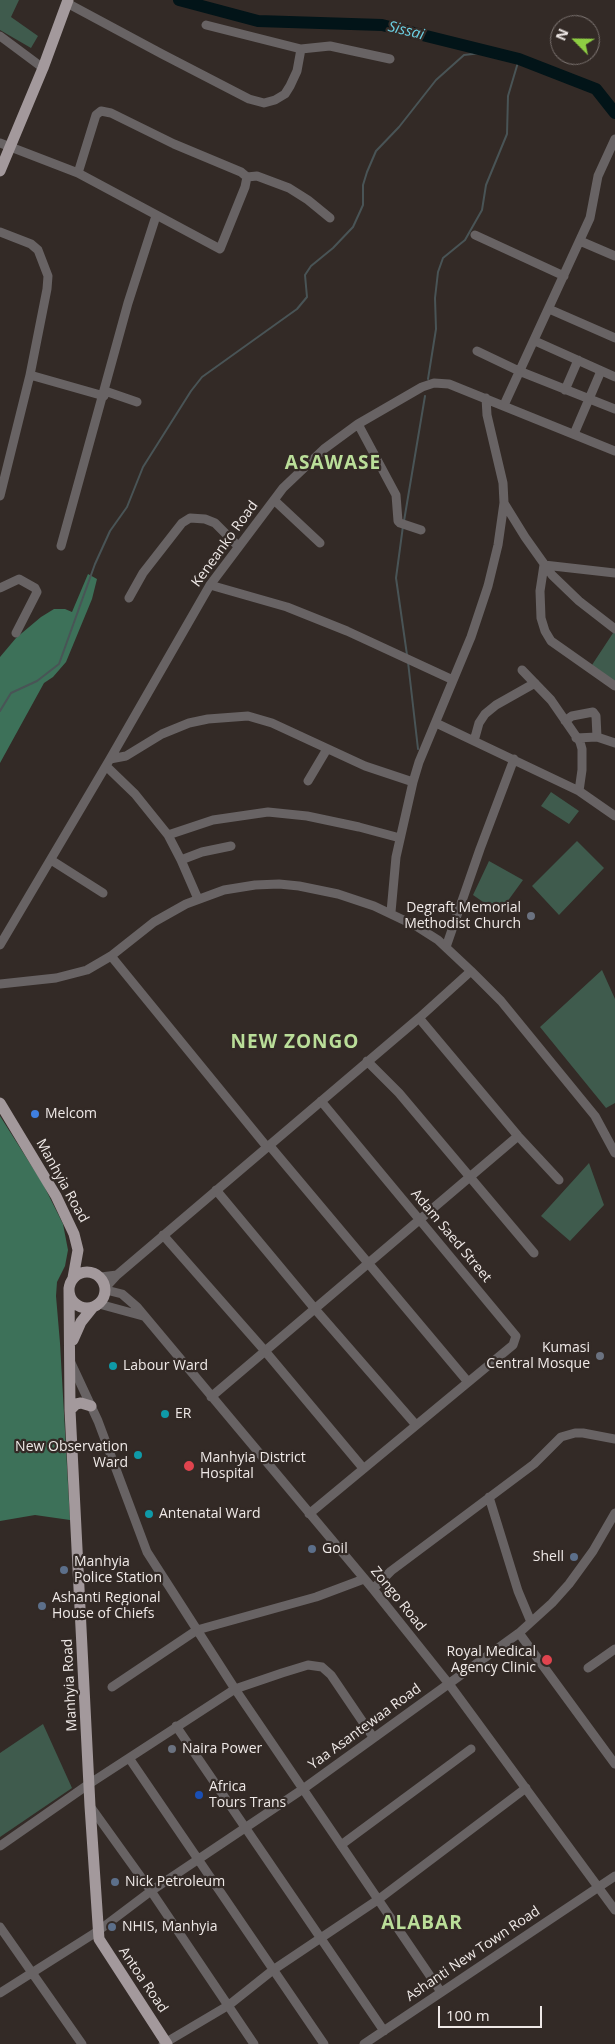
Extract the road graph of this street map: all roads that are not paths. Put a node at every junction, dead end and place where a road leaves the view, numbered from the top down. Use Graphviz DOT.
graph roads {
  1 [pos="67,1"];
  2 [pos="206,26"];
  3 [pos="0,36"];
  4 [pos="301,49"];
  5 [pos="390,59"];
  6 [pos="43,68"];
  7 [pos="615,140"];
  8 [pos="5,144"];
  9 [pos="0,171"];
  10 [pos="78,173"];
  11 [pos="247,177"];
  12 [pos="156,216"];
  13 [pos="330,218"];
  14 [pos="0,232"];
  15 [pos="475,235"];
  16 [pos="580,241"];
  17 [pos="615,256"];
  18 [pos="564,276"];
  19 [pos="549,309"];
  20 [pos="615,338"];
  21 [pos="535,341"];
  22 [pos="477,351"];
  23 [pos="578,360"];
  24 [pos="520,371"];
  25 [pos="601,371"];
  26 [pos="30,375"];
  27 [pos="615,377"];
  28 [pos="565,390"];
  29 [pos="104,393"];
  30 [pos="486,398"];
  31 [pos="589,400"];
  32 [pos="137,402"];
  33 [pos="504,405"];
  34 [pos="615,409"];
  35 [pos="358,424"];
  36 [pos="574,434"];
  37 [pos="615,451"];
  38 [pos="0,496"];
  39 [pos="274,500"];
  40 [pos="504,503"];
  41 [pos="421,530"];
  42 [pos="320,543"];
  43 [pos="61,546"];
  44 [pos="238,546"];
  45 [pos="544,565"];
  46 [pos="615,573"];
  47 [pos="210,586"];
  48 [pos="0,588"];
  49 [pos="129,598"];
  50 [pos="615,629"];
  51 [pos="16,634"];
  52 [pos="522,670"];
  53 [pos="452,680"];
  54 [pos="535,683"];
  55 [pos="615,686"];
  56 [pos="564,721"];
  57 [pos="436,723"];
  58 [pos="597,737"];
  59 [pos="576,738"];
  60 [pos="474,741"];
  61 [pos="615,743"];
  62 [pos="327,749"];
  63 [pos="514,759"];
  64 [pos="108,762"];
  65 [pos="308,781"];
  66 [pos="413,782"];
  67 [pos="579,791"];
  68 [pos="615,816"];
  69 [pos="168,835"];
  70 [pos="400,838"];
  71 [pos="231,846"];
  72 [pos="51,860"];
  73 [pos="181,860"];
  74 [pos="103,893"];
  75 [pos="198,899"];
  76 [pos="391,912"];
  77 [pos="0,945"];
  78 [pos="446,947"];
  79 [pos="111,956"];
  80 [pos="471,971"];
  81 [pos="0,984"];
  82 [pos="419,1018"];
  83 [pos="367,1061"];
  84 [pos="321,1101"];
  85 [pos="0,1103"];
  86 [pos="518,1136"];
  87 [pos="268,1146"];
  88 [pos="613,1147"];
  89 [pos="470,1176"];
  90 [pos="559,1180"];
  91 [pos="216,1190"];
  92 [pos="419,1220"];
  93 [pos="163,1235"];
  94 [pos="78,1250"];
  95 [pos="534,1253"];
  96 [pos="369,1262"];
  97 [pos="101,1282"];
  98 [pos="71,1283"];
  99 [pos="96,1306"];
  100 [pos="315,1309"];
  101 [pos="144,1316"];
  102 [pos="71,1350"];
  103 [pos="265,1351"];
  104 [pos="71,1363"];
  105 [pos="468,1382"];
  106 [pos="212,1397"];
  107 [pos="91,1406"];
  108 [pos="70,1410"];
  109 [pos="416,1425"];
  110 [pos="615,1439"];
  111 [pos="363,1468"];
  112 [pos="489,1497"];
  113 [pos="615,1513"];
  114 [pos="309,1514"];
  115 [pos="611,1531"];
  116 [pos="364,1579"];
  117 [pos="373,1590"];
  118 [pos="531,1622"];
  119 [pos="197,1630"];
  120 [pos="519,1633"];
  121 [pos="615,1649"];
  122 [pos="588,1668"];
  123 [pos="449,1684"];
  124 [pos="112,1688"];
  125 [pos="235,1689"];
  126 [pos="176,1726"];
  127 [pos="373,1737"];
  128 [pos="471,1749"];
  129 [pos="129,1758"];
  130 [pos="615,1764"];
  131 [pos="89,1784"];
  132 [pos="526,1788"];
  133 [pos="302,1789"];
  134 [pos="90,1806"];
  135 [pos="244,1828"];
  136 [pos="341,1845"];
  137 [pos="0,1846"];
  138 [pos="197,1860"];
  139 [pos="615,1876"];
  140 [pos="598,1888"];
  141 [pos="151,1891"];
  142 [pos="379,1899"];
  143 [pos="615,1910"];
  144 [pos="0,1927"];
  145 [pos="98,1931"];
  146 [pos="320,1939"];
  147 [pos="273,1970"];
  148 [pos="32,1974"];
  149 [pos="441,1992"];
  150 [pos="0,1993"];
  151 [pos="229,2005"];
  152 [pos="384,2030"];
  153 [pos="165,2043"];
  154 [pos="82,2044"];
  155 [pos="254,2044"];
  156 [pos="324,2044"];
  157 [pos="364,2044"];
  1 -- 4 [label="street"];
  1 -- 6 [label="main road"];
  2 -- 4 [label="street"];
  3 -- 6 [label="street"];
  4 -- 5 [label="street"];
  6 -- 8 [label="main road"];
  7 -- 16 [label="street"];
  8 -- 9 [label="main road"];
  8 -- 10 [label="street"];
  10 -- 11 [label="street"];
  10 -- 12 [label="street"];
  11 -- 12 [label="street"];
  11 -- 13 [label="street"];
  12 -- 29 [label="street"];
  14 -- 26 [label="street"];
  15 -- 18 [label="street"];
  16 -- 17 [label="street"];
  16 -- 18 [label="street"];
  18 -- 19 [label="street"];
  19 -- 20 [label="street"];
  19 -- 21 [label="street"];
  21 -- 23 [label="street"];
  21 -- 24 [label="street"];
  22 -- 24 [label="street"];
  23 -- 25 [label="street"];
  23 -- 28 [label="street"];
  24 -- 28 [label="street"];
  24 -- 33 [label="street"];
  25 -- 27 [label="street"];
  25 -- 31 [label="street"];
  26 -- 29 [label="street"];
  26 -- 38 [label="street"];
  28 -- 31 [label="street"];
  29 -- 32 [label="street"];
  29 -- 43 [label="street"];
  30 -- 33 [label="street, Keneanko Road"];
  30 -- 35 [label="street, Keneanko Road"];
  30 -- 40 [label="street"];
  31 -- 34 [label="street"];
  31 -- 36 [label="street"];
  33 -- 36 [label="street, Keneanko Road"];
  35 -- 39 [label="street, Keneanko Road"];
  35 -- 41 [label="street"];
  36 -- 37 [label="street, Keneanko Road"];
  39 -- 42 [label="street"];
  39 -- 44 [label="street, Keneanko Road"];
  40 -- 45 [label="street"];
  40 -- 53 [label="street"];
  44 -- 47 [label="street, Keneanko Road"];
  44 -- 49 [label="street"];
  45 -- 46 [label="street"];
  45 -- 50 [label="street"];
  45 -- 55 [label="street"];
  47 -- 53 [label="street"];
  47 -- 64 [label="street, Keneanko Road"];
  48 -- 51 [label="street"];
  52 -- 54 [label="street"];
  53 -- 57 [label="street"];
  54 -- 56 [label="street"];
  54 -- 60 [label="street"];
  56 -- 58 [label="street"];
  56 -- 59 [label="street"];
  57 -- 60 [label="street"];
  57 -- 66 [label="street"];
  58 -- 59 [label="street"];
  58 -- 61 [label="street"];
  59 -- 67 [label="street"];
  60 -- 63 [label="street"];
  62 -- 64 [label="street"];
  62 -- 65 [label="street"];
  62 -- 66 [label="street"];
  63 -- 67 [label="street"];
  63 -- 78 [label="street"];
  64 -- 69 [label="street"];
  64 -- 72 [label="street, Keneanko Road"];
  66 -- 70 [label="street"];
  67 -- 68 [label="street"];
  69 -- 70 [label="street"];
  69 -- 73 [label="street"];
  70 -- 76 [label="street"];
  71 -- 73 [label="street"];
  72 -- 74 [label="street"];
  72 -- 77 [label="street, Keneanko Road"];
  73 -- 75 [label="street"];
  75 -- 76 [label="street"];
  75 -- 79 [label="street"];
  76 -- 78 [label="street"];
  78 -- 80 [label="street"];
  79 -- 81 [label="street"];
  79 -- 87 [label="street"];
  80 -- 82 [label="street"];
  80 -- 88 [label="street"];
  82 -- 83 [label="street"];
  82 -- 86 [label="street"];
  83 -- 84 [label="street"];
  83 -- 89 [label="street"];
  84 -- 87 [label="street"];
  84 -- 92 [label="street, Adam Saed Street"];
  85 -- 94 [label="main road, Manhyia Road"];
  86 -- 89 [label="street"];
  86 -- 90 [label="street"];
  87 -- 91 [label="street"];
  87 -- 96 [label="street"];
  89 -- 92 [label="street"];
  89 -- 95 [label="street"];
  91 -- 93 [label="street"];
  91 -- 100 [label="street"];
  92 -- 96 [label="street"];
  92 -- 105 [label="street, Adam Saed Street"];
  93 -- 97 [label="street"];
  93 -- 103 [label="street"];
  94 -- 97 [label="main road"];
  94 -- 98 [label="main road, Manhyia Road"];
  96 -- 100 [label="street"];
  96 -- 105 [label="street"];
  97 -- 98 [label="main road"];
  97 -- 99 [label="main road"];
  97 -- 101 [label="street, Zongo Road"];
  98 -- 99 [label="main road"];
  98 -- 102 [label="main road, Manhyia Road"];
  99 -- 101 [label="street"];
  99 -- 102 [label="main road"];
  100 -- 103 [label="street"];
  100 -- 109 [label="street"];
  101 -- 106 [label="street, Zongo Road"];
  102 -- 104 [label="main road, Manhyia Road"];
  103 -- 106 [label="street"];
  103 -- 111 [label="street"];
  104 -- 107 [label="street"];
  104 -- 108 [label="main road, Manhyia Road"];
  105 -- 109 [label="street"];
  106 -- 114 [label="street, Zongo Road"];
  107 -- 108 [label="main road"];
  107 -- 119 [label="street"];
  108 -- 131 [label="main road, Manhyia Road"];
  109 -- 111 [label="street"];
  110 -- 112 [label="street"];
  111 -- 114 [label="street"];
  112 -- 117 [label="street"];
  112 -- 118 [label="street"];
  113 -- 115 [label="street, Yaa Asantewaa Road"];
  114 -- 116 [label="street, Zongo Road"];
  115 -- 118 [label="street, Yaa Asantewaa Road"];
  116 -- 117 [label="street, Zongo Road"];
  116 -- 119 [label="street"];
  117 -- 123 [label="street, Zongo Road"];
  118 -- 120 [label="street, Yaa Asantewaa Road"];
  119 -- 124 [label="street"];
  119 -- 125 [label="street"];
  120 -- 123 [label="street, Yaa Asantewaa Road"];
  120 -- 130 [label="street"];
  121 -- 122 [label="street"];
  123 -- 127 [label="street, Yaa Asantewaa Road"];
  123 -- 132 [label="street, Zongo Road"];
  125 -- 126 [label="street"];
  125 -- 127 [label="street"];
  125 -- 133 [label="street"];
  126 -- 129 [label="street"];
  126 -- 135 [label="street"];
  127 -- 133 [label="street, Yaa Asantewaa Road"];
  128 -- 136 [label="street"];
  129 -- 131 [label="street"];
  129 -- 138 [label="street"];
  131 -- 134 [label="main road, Manhyia Road"];
  131 -- 137 [label="street"];
  132 -- 140 [label="street, Zongo Road"];
  132 -- 142 [label="street"];
  133 -- 135 [label="street, Yaa Asantewaa Road"];
  133 -- 136 [label="street"];
  134 -- 141 [label="street"];
  134 -- 145 [label="main road, Manhyia Road"];
  135 -- 138 [label="street, Yaa Asantewaa Road"];
  135 -- 146 [label="street"];
  136 -- 142 [label="street"];
  138 -- 141 [label="street, Yaa Asantewaa Road"];
  138 -- 147 [label="street"];
  139 -- 140 [label="street"];
  140 -- 143 [label="street, Zongo Road"];
  140 -- 149 [label="street, Ashanti New Town Road"];
  141 -- 145 [label="street, Yaa Asantewaa Road"];
  141 -- 151 [label="street"];
  142 -- 146 [label="street"];
  142 -- 149 [label="street"];
  144 -- 148 [label="street"];
  145 -- 148 [label="street, Yaa Asantewaa Road"];
  145 -- 153 [label="main road, Antoa Road"];
  146 -- 147 [label="street"];
  146 -- 152 [label="street"];
  147 -- 151 [label="street"];
  147 -- 156 [label="street"];
  148 -- 150 [label="street, Yaa Asantewaa Road"];
  148 -- 154 [label="street"];
  149 -- 152 [label="street, Ashanti New Town Road"];
  151 -- 153 [label="street"];
  151 -- 155 [label="street"];
  152 -- 157 [label="street, Ashanti New Town Road"];
}
